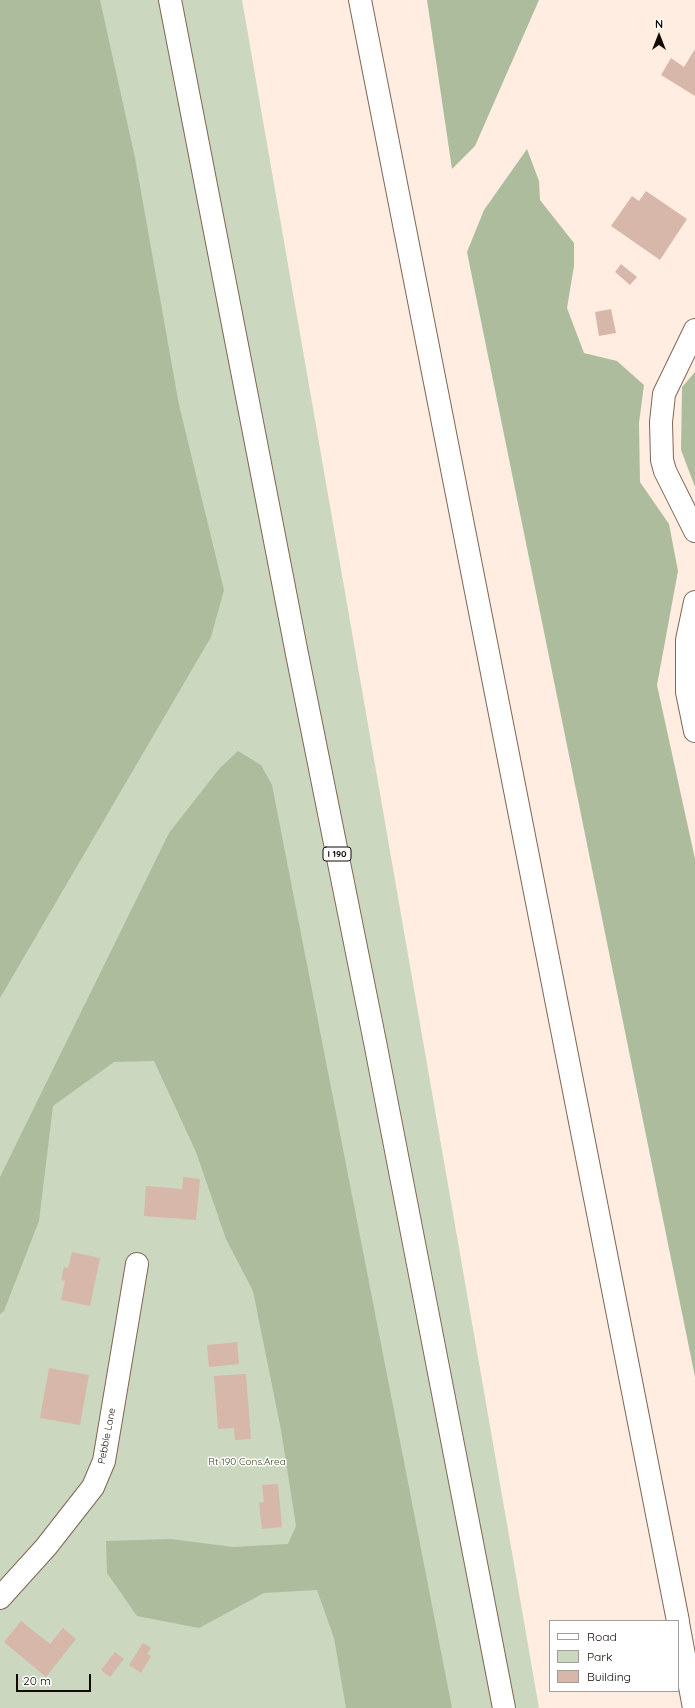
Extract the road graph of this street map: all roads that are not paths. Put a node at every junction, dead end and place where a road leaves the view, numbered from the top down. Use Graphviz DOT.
graph roads {
  1 [pos="170,0"];
  2 [pos="360,0"];
  3 [pos="695,330"];
  4 [pos="695,531"];
  5 [pos="695,602"];
  6 [pos="695,731"];
  7 [pos="137,1264"];
  8 [pos="0,1598"];
  9 [pos="678,1620"];
  10 [pos="679,1627"];
  11 [pos="504,1708"];
  12 [pos="694,1708"];
  1 -- 11 [label="main road, I 190"];
  2 -- 9 [label="main road"];
  3 -- 4 [label="main road"];
  5 -- 6 [label="main road"];
  7 -- 8 [label="main road, Pebble Lane"];
  10 -- 12 [label="main road"];
}
